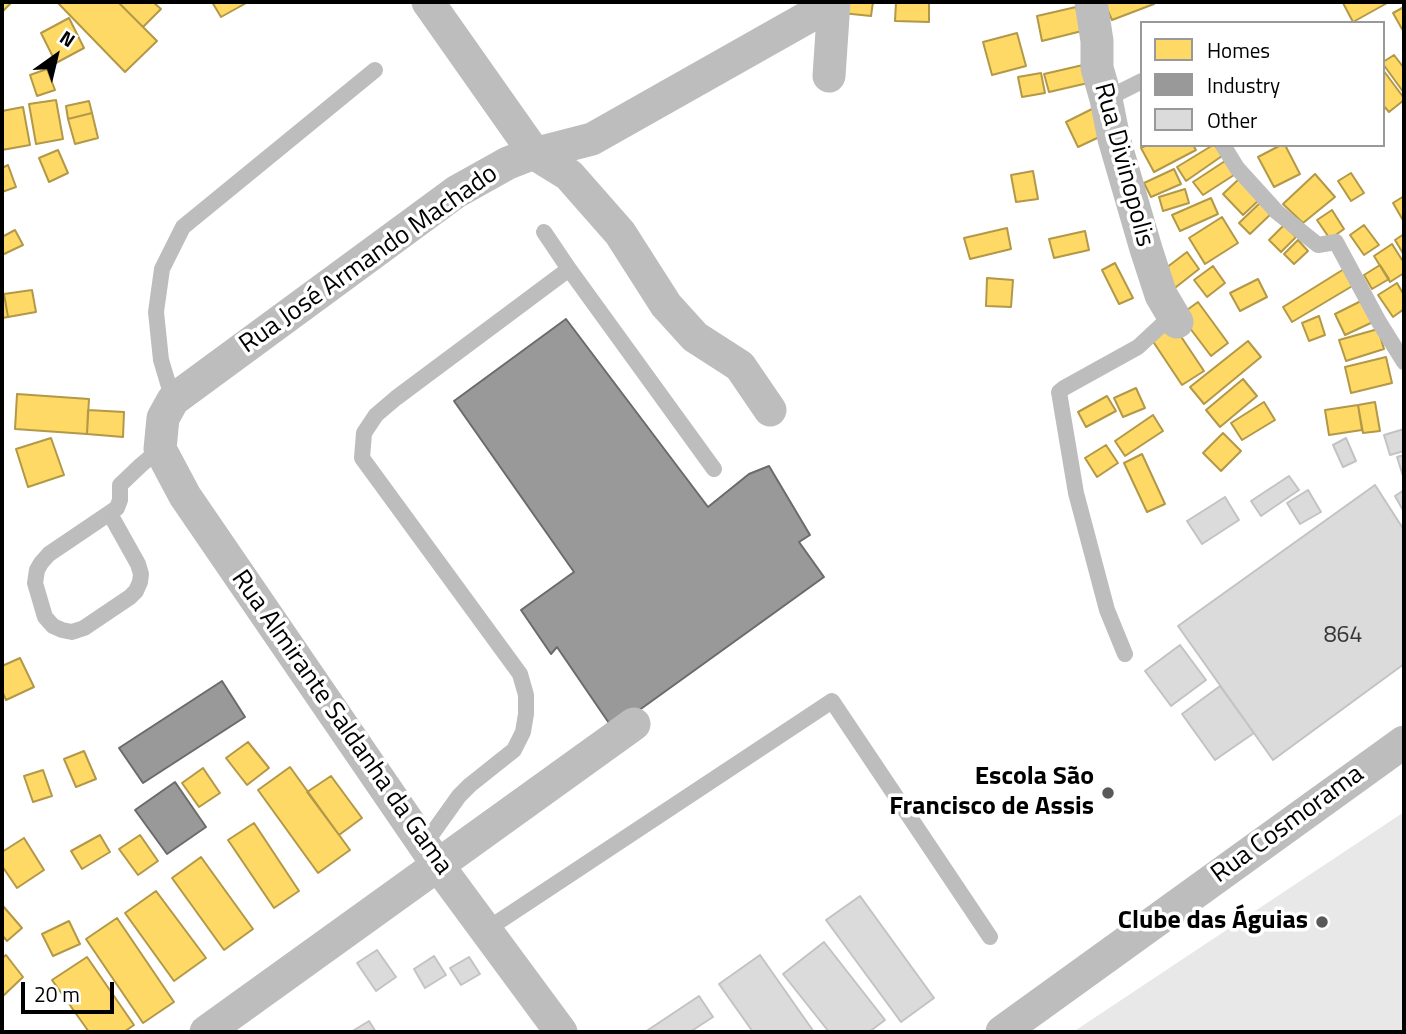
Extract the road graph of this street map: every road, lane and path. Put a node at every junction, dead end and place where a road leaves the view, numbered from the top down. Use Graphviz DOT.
graph roads {
  1 [pos="428,2"];
  2 [pos="833,2"];
  3 [pos="1091,2"];
  4 [pos="375,70"];
  5 [pos="829,76"];
  6 [pos="1140,82"];
  7 [pos="1106,99"];
  8 [pos="1224,147"];
  9 [pos="535,154"];
  10 [pos="544,232"];
  11 [pos="569,269"];
  12 [pos="1169,308"];
  13 [pos="1404,362"];
  14 [pos="173,400"];
  15 [pos="770,410"];
  16 [pos="160,450"];
  17 [pos="714,469"];
  18 [pos="110,514"];
  19 [pos="1125,654"];
  20 [pos="634,724"];
  21 [pos="1404,742"];
  22 [pos="431,854"];
  23 [pos="486,930"];
  24 [pos="990,937"];
  25 [pos="206,1032"];
  26 [pos="561,1032"];
  27 [pos="1002,1032"];
  1 -- 9 [label="street"];
  2 -- 5 [label="street, Rua José Armando Machado"];
  2 -- 9 [label="street, Rua José Armando Machado"];
  3 -- 7 [label="street, Rua Divinopolis"];
  4 -- 14 [label="lane"];
  6 -- 7 [label="lane"];
  7 -- 12 [label="street, Rua Divinopolis"];
  8 -- 13 [label="lane"];
  9 -- 14 [label="street, Rua José Armando Machado"];
  9 -- 15 [label="street"];
  10 -- 11 [label="lane"];
  11 -- 17 [label="lane"];
  11 -- 22 [label="lane"];
  12 -- 19 [label="lane"];
  14 -- 16 [label="street"];
  16 -- 18 [label="lane"];
  16 -- 22 [label="street, Rua Almirante Saldanha da Gama"];
  18 -- 18 [label="lane"];
  20 -- 22 [label="street"];
  21 -- 27 [label="street, Rua Cosmorama"];
  22 -- 23 [label="street, Rua Almirante Saldanha da Gama"];
  22 -- 25 [label="street"];
  23 -- 24 [label="lane"];
  23 -- 26 [label="street, Rua Almirante Saldanha da Gama"];
}
